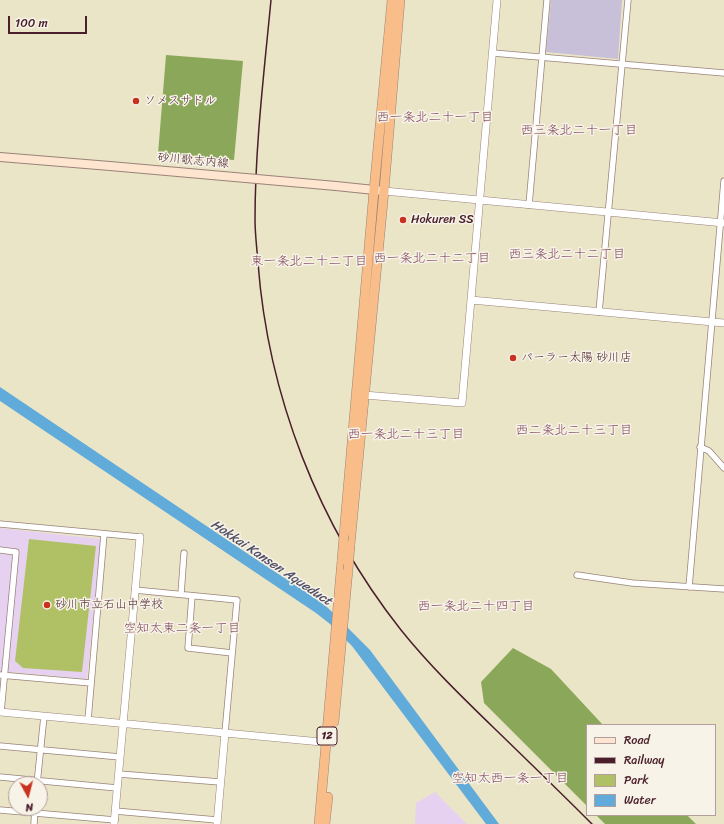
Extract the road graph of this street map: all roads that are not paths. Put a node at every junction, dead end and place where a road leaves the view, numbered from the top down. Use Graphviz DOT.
graph roads {
  1 [pos="392,0"];
  2 [pos="400,0"];
  3 [pos="497,0"];
  4 [pos="547,0"];
  5 [pos="628,0"];
  6 [pos="493,53"];
  7 [pos="541,57"];
  8 [pos="622,65"];
  9 [pos="724,74"];
  10 [pos="0,157"];
  11 [pos="724,181"];
  12 [pos="374,190"];
  13 [pos="384,191"];
  14 [pos="480,200"];
  15 [pos="529,205"];
  16 [pos="610,212"];
  17 [pos="722,222"];
  18 [pos="471,300"];
  19 [pos="599,312"];
  20 [pos="712,322"];
  21 [pos="724,323"];
  22 [pos="364,395"];
  23 [pos="700,447"];
  24 [pos="724,468"];
  25 [pos="0,524"];
  26 [pos="104,534"];
  27 [pos="140,537"];
  28 [pos="0,550"];
  29 [pos="184,552"];
  30 [pos="577,575"];
  31 [pos="689,586"];
  32 [pos="724,589"];
  33 [pos="135,590"];
  34 [pos="180,594"];
  35 [pos="192,596"];
  36 [pos="341,611"];
  37 [pos="232,653"];
  38 [pos="2,676"];
  39 [pos="91,683"];
  40 [pos="0,712"];
  41 [pos="44,716"];
  42 [pos="88,720"];
  43 [pos="124,724"];
  44 [pos="225,733"];
  45 [pos="329,742"];
  46 [pos="0,746"];
  47 [pos="40,750"];
  48 [pos="120,757"];
  49 [pos="119,774"];
  50 [pos="38,776"];
  51 [pos="220,782"];
  52 [pos="48,783"];
  53 [pos="117,788"];
  54 [pos="115,811"];
  55 [pos="48,812"];
  56 [pos="114,822"];
  57 [pos="217,822"];
  58 [pos="319,824"];
  59 [pos="325,824"];
  1 -- 12 [label="highway, 12"];
  2 -- 13 [label="highway, 12"];
  3 -- 6 [label="street"];
  4 -- 7 [label="street"];
  5 -- 8 [label="street"];
  6 -- 7 [label="street"];
  6 -- 14 [label="street"];
  7 -- 8 [label="street"];
  7 -- 15 [label="street"];
  8 -- 9 [label="street"];
  8 -- 16 [label="street"];
  10 -- 12 [label="main road, 砂川歌志内線, bridge"];
  11 -- 17 [label="street"];
  12 -- 13 [label="main road, 砂川歌志内線"];
  12 -- 36 [label="highway, 12, bridge"];
  13 -- 14 [label="street"];
  13 -- 22 [label="highway, 12"];
  14 -- 15 [label="street"];
  14 -- 18 [label="street"];
  15 -- 16 [label="street"];
  16 -- 17 [label="street"];
  16 -- 19 [label="street"];
  17 -- 20 [label="street"];
  18 -- 19 [label="street"];
  18 -- 22 [label="street"];
  19 -- 20 [label="street"];
  20 -- 21 [label="street"];
  20 -- 23 [label="street"];
  22 -- 36 [label="highway, 12, bridge"];
  23 -- 24 [label="street"];
  23 -- 31 [label="street"];
  25 -- 26 [label="street"];
  26 -- 27 [label="street"];
  26 -- 39 [label="street"];
  27 -- 33 [label="street"];
  28 -- 38 [label="street"];
  29 -- 34 [label="street"];
  30 -- 31 [label="street"];
  31 -- 32 [label="street"];
  33 -- 34 [label="street"];
  33 -- 43 [label="street"];
  34 -- 35 [label="street"];
  35 -- 37 [label="street"];
  35 -- 37 [label="street"];
  36 -- 45 [label="highway, 12"];
  37 -- 44 [label="street"];
  38 -- 39 [label="street"];
  38 -- 40 [label="street"];
  39 -- 42 [label="street"];
  40 -- 41 [label="street"];
  41 -- 42 [label="street"];
  41 -- 47 [label="street"];
  42 -- 43 [label="street"];
  43 -- 44 [label="street"];
  43 -- 48 [label="street"];
  44 -- 45 [label="street"];
  44 -- 51 [label="street"];
  45 -- 58 [label="highway, 12"];
  45 -- 59 [label="highway, 12"];
  46 -- 47 [label="street"];
  47 -- 48 [label="street"];
  47 -- 50 [label="street"];
  48 -- 49 [label="street"];
  49 -- 51 [label="street"];
  49 -- 53 [label="street"];
  51 -- 57 [label="street"];
  52 -- 53 [label="street"];
  53 -- 54 [label="street"];
  54 -- 56 [label="street"];
  54 -- 57 [label="street"];
  55 -- 56 [label="street"];
}
